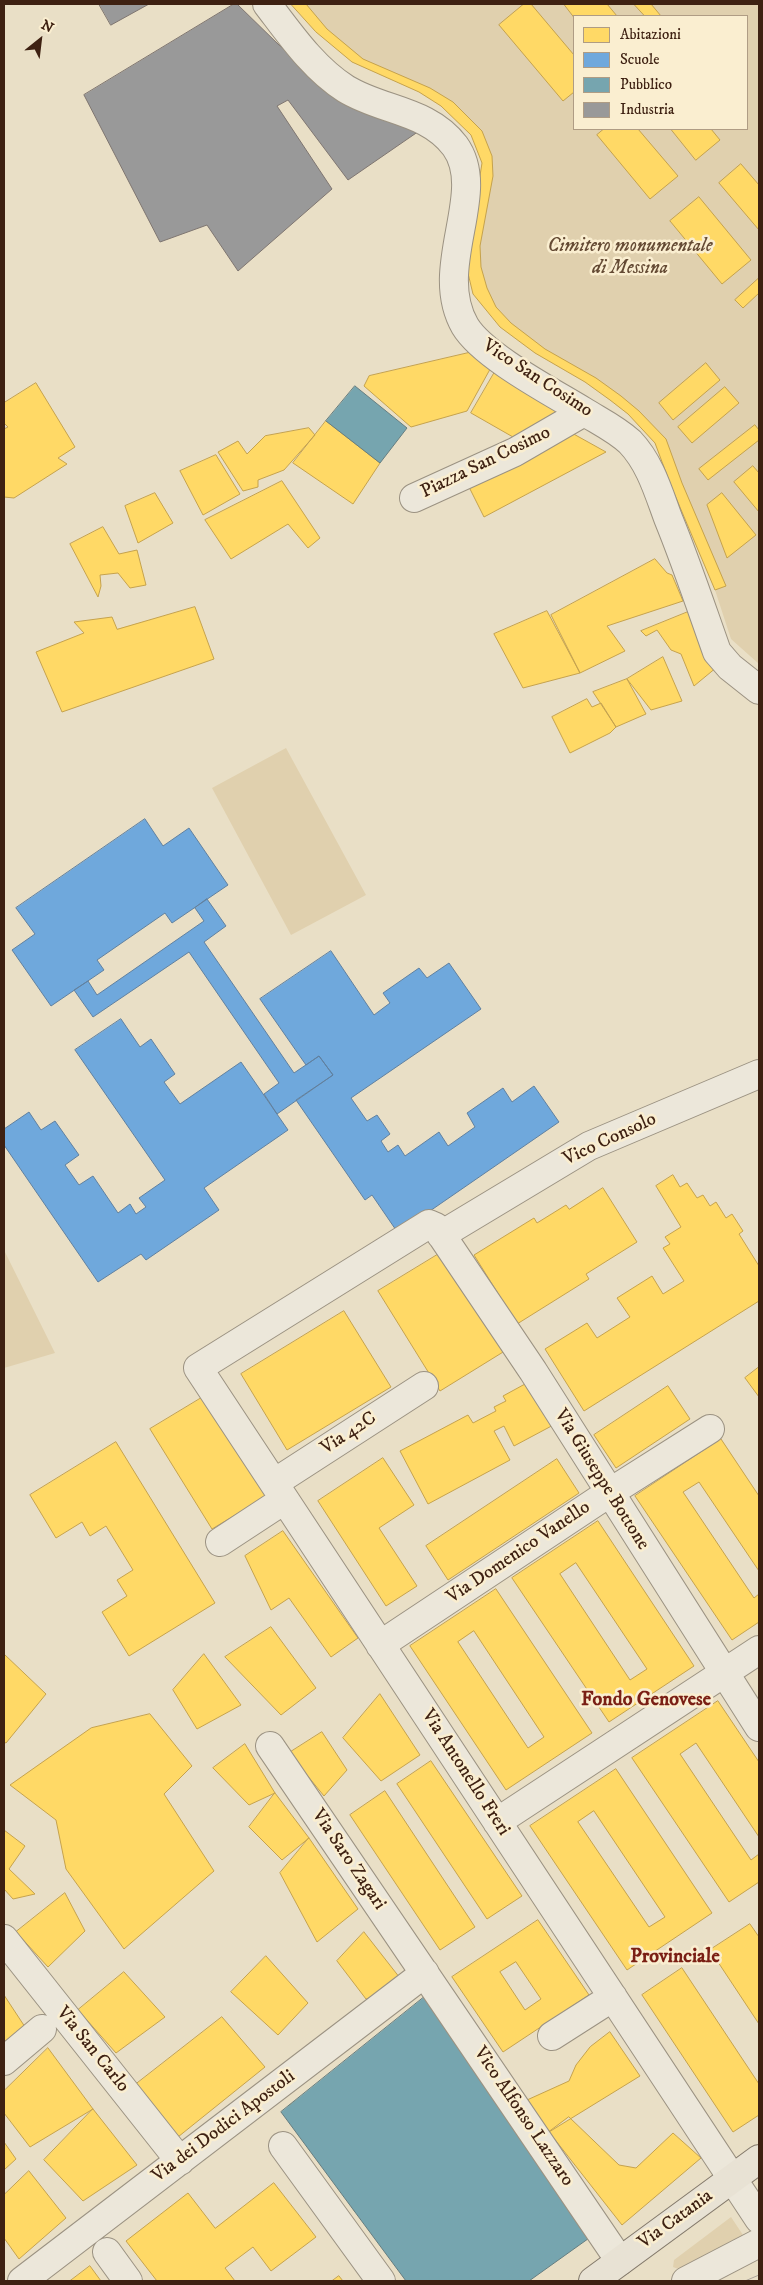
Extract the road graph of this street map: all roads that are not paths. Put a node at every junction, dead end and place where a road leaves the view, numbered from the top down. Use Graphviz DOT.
graph roads {
  1 [pos="267,4"];
  2 [pos="584,412"];
  3 [pos="414,498"];
  4 [pos="759,690"];
  5 [pos="759,1074"];
  6 [pos="441,1235"];
  7 [pos="424,1386"];
  8 [pos="710,1429"];
  9 [pos="279,1491"];
  10 [pos="609,1493"];
  11 [pos="220,1542"];
  12 [pos="380,1646"];
  13 [pos="759,1650"];
  14 [pos="724,1673"];
  15 [pos="759,1727"];
  16 [pos="270,1746"];
  17 [pos="497,1822"];
  18 [pos="4,1939"];
  19 [pos="425,1973"];
  20 [pos="612,1997"];
  21 [pos="42,2029"];
  22 [pos="552,2036"];
  23 [pos="4,2061"];
  24 [pos="283,2146"];
  25 [pos="759,2159"];
  26 [pos="180,2160"];
  27 [pos="732,2178"];
  28 [pos="759,2219"];
  29 [pos="759,2243"];
  30 [pos="107,2252"];
  31 [pos="604,2275"];
  32 [pos="22,2281"];
  33 [pos="128,2281"];
  34 [pos="381,2281"];
  35 [pos="686,2281"];
  1 -- 2 [label="street, Vico San Cosimo"];
  2 -- 3 [label="street, Piazza San Cosimo"];
  2 -- 4 [label="street, Vico San Cosimo"];
  5 -- 6 [label="street, Vico Consolo"];
  6 -- 9 [label="street, Via Antonello Freri"];
  6 -- 10 [label="street, Via Giuseppe Bottone"];
  7 -- 9 [label="street, Via 42C"];
  8 -- 10 [label="street, Via Domenico Vanello"];
  9 -- 11 [label="street, Via 42C"];
  9 -- 12 [label="street, Via Antonello Freri"];
  10 -- 12 [label="street, Via Domenico Vanello"];
  10 -- 14 [label="street, Via Giuseppe Bottone"];
  12 -- 17 [label="street, Via Antonello Freri"];
  13 -- 14 [label="street"];
  14 -- 15 [label="street, Via Giuseppe Bottone"];
  14 -- 17 [label="street"];
  16 -- 19 [label="street, Via Saro Zagari"];
  17 -- 20 [label="street, Via Antonello Freri"];
  18 -- 26 [label="street, Via San Carlo"];
  19 -- 26 [label="street, Via dei Dodici Apostoli"];
  19 -- 31 [label="street, Vico Alfonso Lazzaro"];
  20 -- 22 [label="street"];
  20 -- 27 [label="street, Via Antonello Freri"];
  21 -- 23 [label="street"];
  24 -- 34 [label="street"];
  25 -- 27 [label="main road, Via Catania"];
  26 -- 32 [label="street, Via dei Dodici Apostoli"];
  27 -- 28 [label="street, Via Antonello Freri"];
  27 -- 31 [label="main road, Via Catania"];
  29 -- 35 [label="street"];
  30 -- 33 [label="street"];
}
